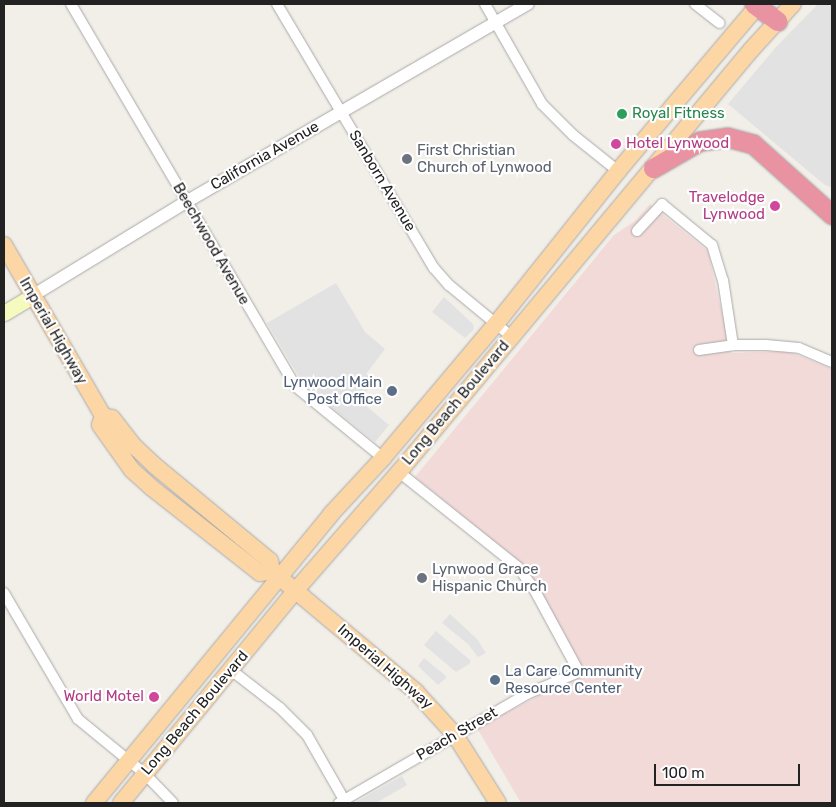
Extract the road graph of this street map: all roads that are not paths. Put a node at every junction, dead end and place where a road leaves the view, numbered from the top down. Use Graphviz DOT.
graph roads {
  1 [pos="71,4"];
  2 [pos="277,4"];
  3 [pos="485,4"];
  4 [pos="528,4"];
  5 [pos="695,4"];
  6 [pos="793,4"];
  7 [pos="757,5"];
  8 [pos="776,21"];
  9 [pos="496,23"];
  10 [pos="719,23"];
  11 [pos="341,112"];
  12 [pos="653,168"];
  13 [pos="618,171"];
  14 [pos="186,202"];
  15 [pos="832,215"];
  16 [pos="637,231"];
  17 [pos="4,245"];
  18 [pos="32,296"];
  19 [pos="4,313"];
  20 [pos="496,324"];
  21 [pos="512,337"];
  22 [pos="733,345"];
  23 [pos="699,350"];
  24 [pos="832,362"];
  25 [pos="383,458"];
  26 [pos="399,472"];
  27 [pos="276,574"];
  28 [pos="296,590"];
  29 [pos="4,593"];
  30 [pos="231,670"];
  31 [pos="455,735"];
  32 [pos="129,761"];
  33 [pos="144,774"];
  34 [pos="343,802"];
  35 [pos="94,803"];
  36 [pos="121,803"];
  37 [pos="173,803"];
  38 [pos="498,803"];
  1 -- 14 [label="street, Beechwood Avenue"];
  2 -- 11 [label="street, Sanborn Avenue"];
  3 -- 9 [label="street"];
  4 -- 9 [label="street, California Avenue"];
  5 -- 10 [label="street"];
  6 -- 8 [label="main road, Long Beach Boulevard"];
  7 -- 8 [label="highway"];
  7 -- 13 [label="main road, Long Beach Boulevard"];
  8 -- 12 [label="main road, Long Beach Boulevard"];
  9 -- 11 [label="street, California Avenue"];
  9 -- 13 [label="street"];
  11 -- 14 [label="street, California Avenue"];
  11 -- 20 [label="street, Sanborn Avenue"];
  12 -- 15 [label="highway"];
  12 -- 21 [label="main road, Long Beach Boulevard"];
  13 -- 20 [label="main road, Long Beach Boulevard"];
  14 -- 18 [label="street, California Avenue"];
  14 -- 25 [label="street, Beechwood Avenue"];
  16 -- 22 [label="street"];
  17 -- 18 [label="main road, Imperial Highway"];
  18 -- 19 [label="main road, California Avenue"];
  18 -- 27 [label="main road, Imperial Highway"];
  20 -- 21 [label="street, Sanborn Avenue"];
  20 -- 25 [label="main road, Long Beach Boulevard"];
  21 -- 26 [label="main road, Long Beach Boulevard"];
  22 -- 23 [label="street"];
  22 -- 24 [label="street"];
  25 -- 27 [label="main road, Long Beach Boulevard"];
  26 -- 28 [label="main road, Long Beach Boulevard"];
  26 -- 31 [label="street, Peach Street"];
  27 -- 28 [label="main road, Imperial Highway"];
  27 -- 32 [label="main road, Long Beach Boulevard"];
  28 -- 30 [label="main road, Long Beach Boulevard"];
  28 -- 31 [label="main road, Imperial Highway"];
  29 -- 32 [label="street"];
  30 -- 33 [label="main road, Long Beach Boulevard"];
  30 -- 34 [label="street"];
  31 -- 34 [label="street, Peach Street"];
  31 -- 38 [label="main road, Imperial Highway"];
  32 -- 33 [label="street"];
  32 -- 35 [label="main road, Long Beach Boulevard"];
  33 -- 36 [label="main road, Long Beach Boulevard"];
  33 -- 37 [label="street"];
}
